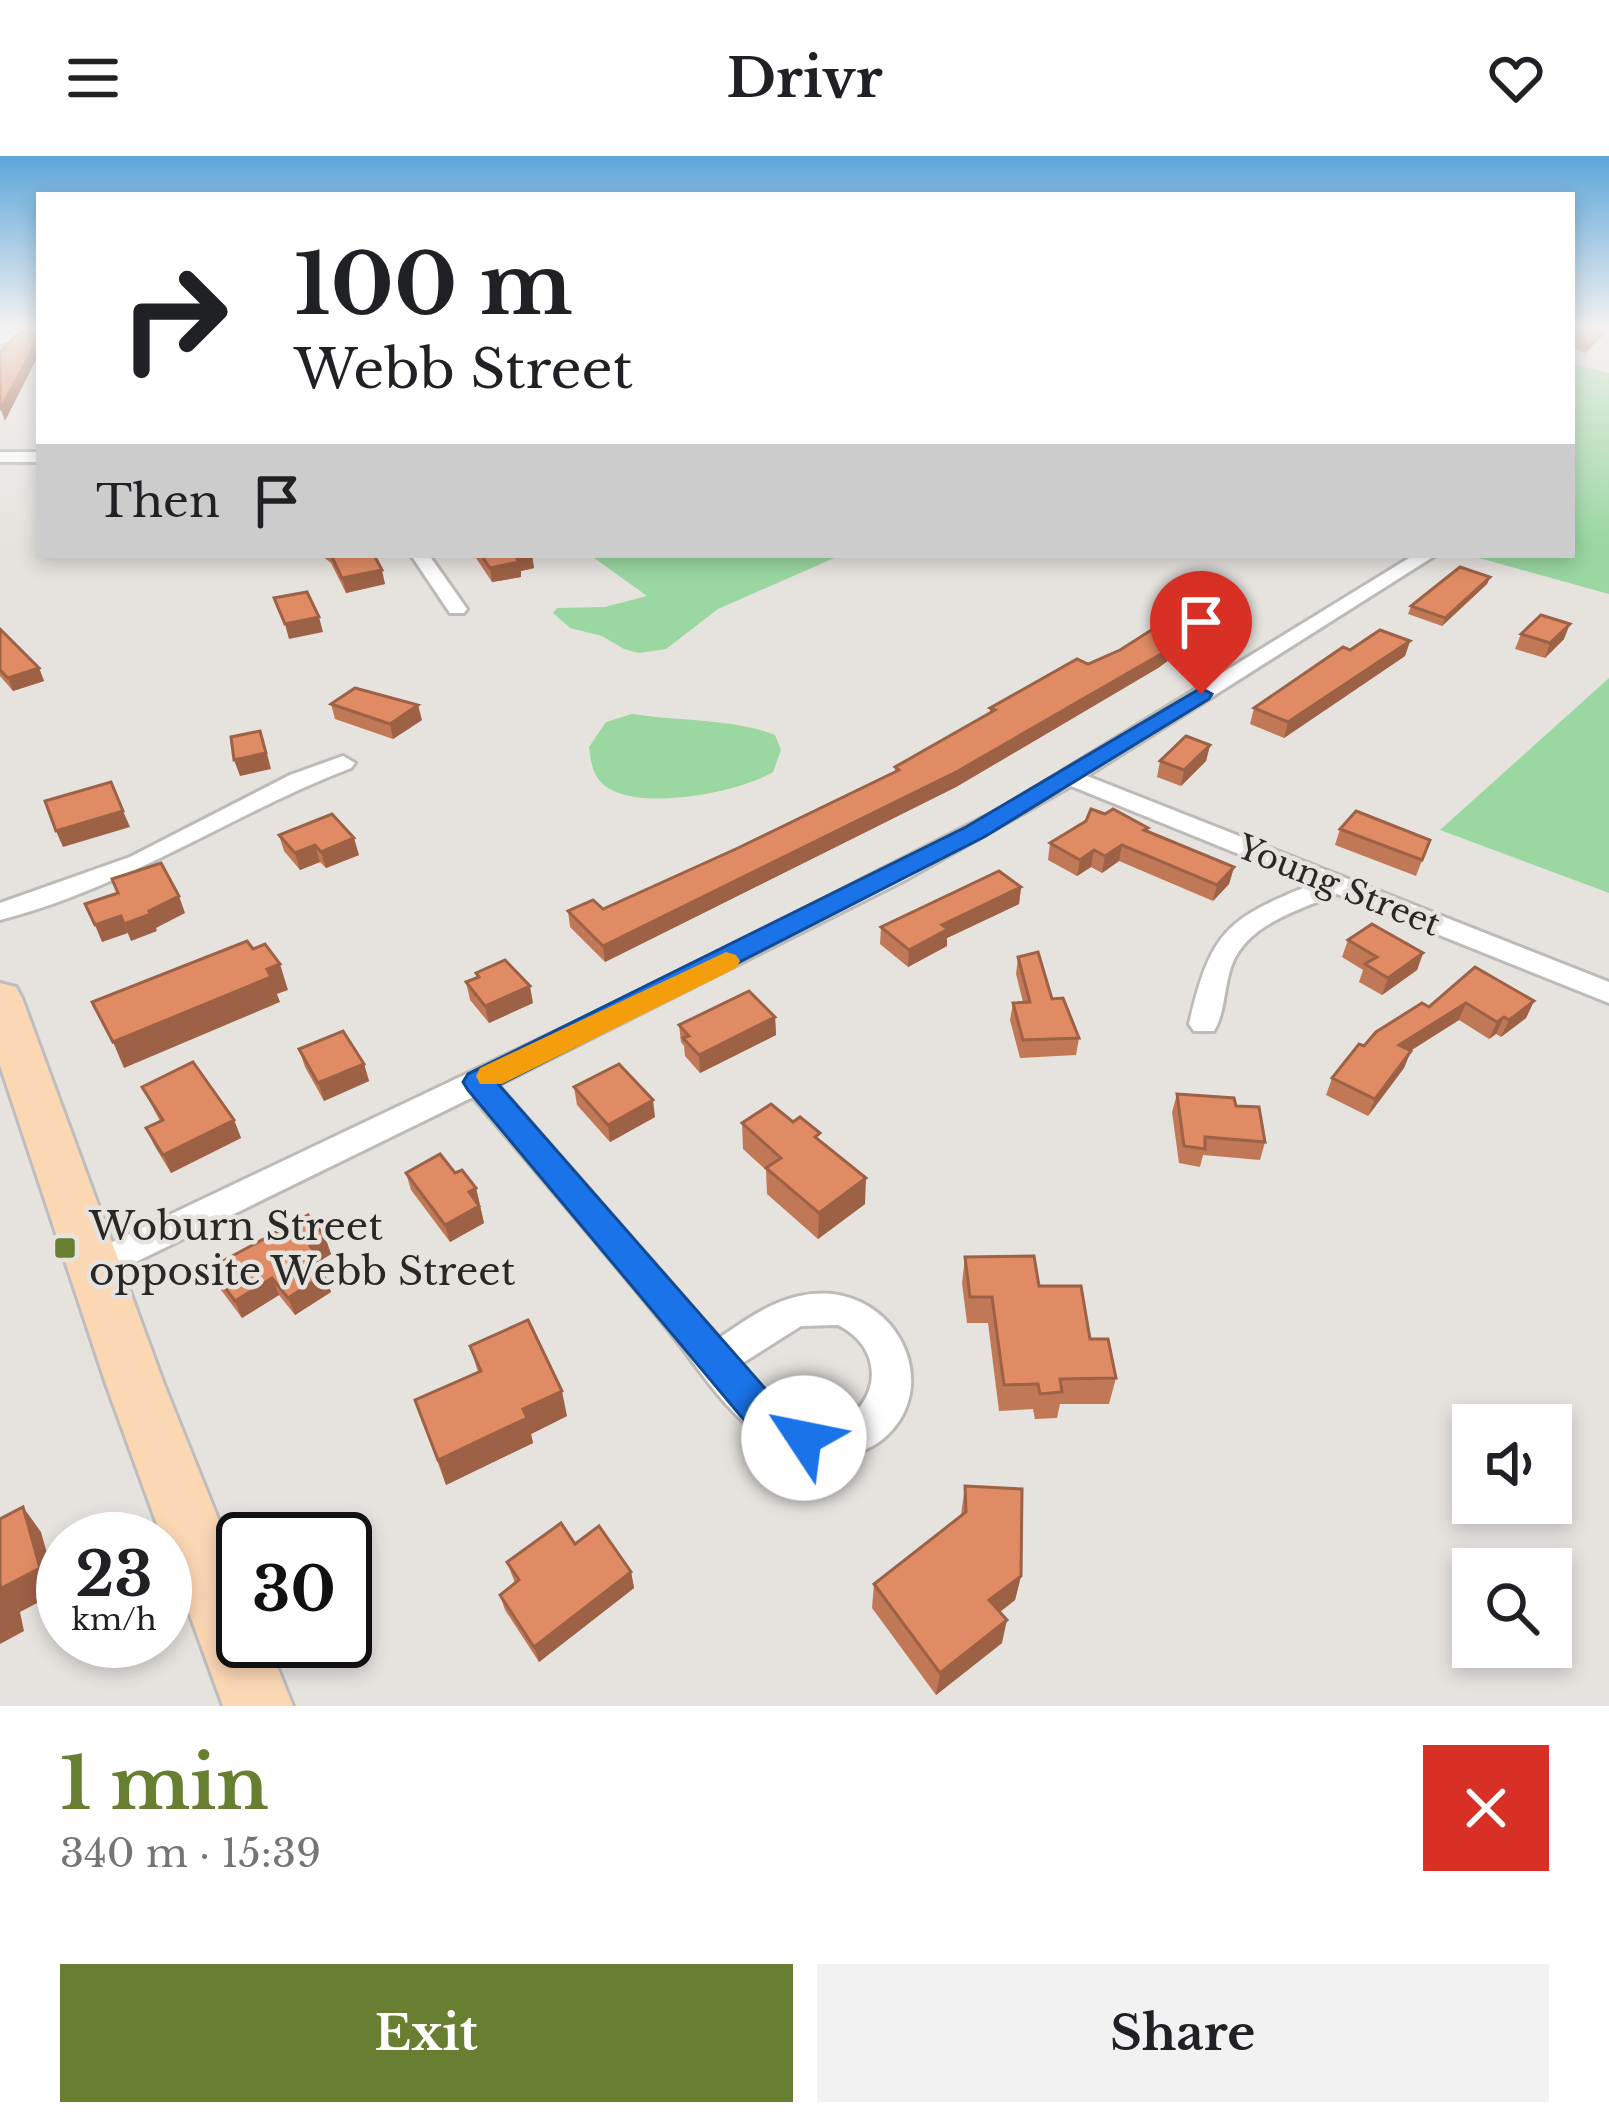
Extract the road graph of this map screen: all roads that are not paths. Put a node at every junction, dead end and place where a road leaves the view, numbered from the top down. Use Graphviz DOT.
graph roads {
  1 [pos="0,457"];
  2 [pos="36,457"];
  3 [pos="422,558"];
  4 [pos="1422,558"];
  5 [pos="457,608"];
  6 [pos="343,763"];
  7 [pos="1068,777"];
  8 [pos="1337,884"];
  9 [pos="0,912"];
  10 [pos="1609,993"];
  11 [pos="0,998"];
  12 [pos="1204,1024"];
  13 [pos="478,1082"];
  14 [pos="95,1267"];
  15 [pos="717,1360"];
  16 [pos="258,1706"];
  1 -- 2 [label="street"];
  3 -- 5 [label="street"];
  4 -- 7 [label="street"];
  6 -- 9 [label="street"];
  7 -- 8 [label="street, Young Street"];
  7 -- 13 [label="street"];
  8 -- 10 [label="street, Young Street"];
  8 -- 12 [label="street"];
  11 -- 14 [label="main road"];
  13 -- 14 [label="street"];
  13 -- 15 [label="street"];
  14 -- 16 [label="main road"];
  15 -- 15 [label="street"];
}
